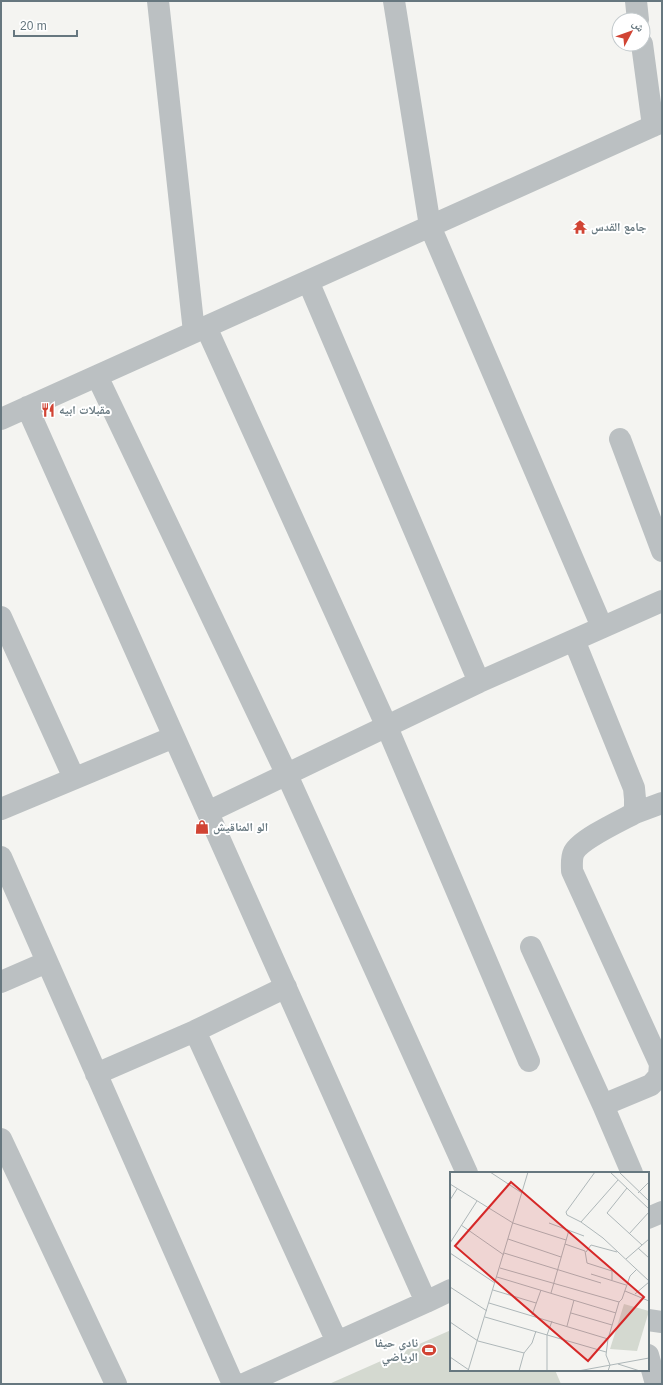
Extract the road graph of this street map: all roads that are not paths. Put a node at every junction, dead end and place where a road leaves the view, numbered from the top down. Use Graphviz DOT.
graph roads {
  1 [pos="158,1"];
  2 [pos="394,1"];
  3 [pos="636,1"];
  4 [pos="637,12"];
  5 [pos="644,52"];
  6 [pos="658,124"];
  7 [pos="430,226"];
  8 [pos="308,281"];
  9 [pos="200,329"];
  10 [pos="96,376"];
  11 [pos="27,407"];
  12 [pos="1,419"];
  13 [pos="620,439"];
  14 [pos="662,551"];
  15 [pos="662,602"];
  16 [pos="1,617"];
  17 [pos="602,628"];
  18 [pos="574,640"];
  19 [pos="479,682"];
  20 [pos="387,727"];
  21 [pos="174,737"];
  22 [pos="287,775"];
  23 [pos="74,778"];
  24 [pos="662,803"];
  25 [pos="1,809"];
  26 [pos="208,812"];
  27 [pos="635,813"];
  28 [pos="1,857"];
  29 [pos="531,947"];
  30 [pos="47,962"];
  31 [pos="1,982"];
  32 [pos="286,987"];
  33 [pos="194,1031"];
  34 [pos="529,1061"];
  35 [pos="96,1074"];
  36 [pos="603,1105"];
  37 [pos="1,1139"];
  38 [pos="467,1172"];
  39 [pos="632,1172"];
  40 [pos="450,1290"];
  41 [pos="426,1302"];
  42 [pos="649,1320"];
  43 [pos="662,1322"];
  44 [pos="337,1342"];
  45 [pos="649,1360"];
  46 [pos="116,1384"];
  47 [pos="233,1384"];
  48 [pos="244,1384"];
  49 [pos="656,1384"];
  1 -- 9 [label="street"];
  2 -- 7 [label="street"];
  3 -- 4 [label="street"];
  5 -- 6 [label="street"];
  6 -- 7 [label="street"];
  7 -- 8 [label="street"];
  7 -- 17 [label="street"];
  8 -- 9 [label="street"];
  8 -- 19 [label="street"];
  9 -- 10 [label="street"];
  9 -- 20 [label="street"];
  10 -- 11 [label="street"];
  10 -- 22 [label="street"];
  11 -- 12 [label="street"];
  11 -- 21 [label="street"];
  13 -- 14 [label="street"];
  15 -- 17 [label="street"];
  16 -- 23 [label="street"];
  17 -- 18 [label="street"];
  18 -- 19 [label="street"];
  18 -- 27 [label="street"];
  19 -- 20 [label="street"];
  20 -- 22 [label="street"];
  20 -- 34 [label="street"];
  21 -- 23 [label="street"];
  21 -- 26 [label="street"];
  22 -- 26 [label="street"];
  22 -- 38 [label="street"];
  23 -- 25 [label="street"];
  24 -- 27 [label="street"];
  26 -- 32 [label="street"];
  27 -- 36 [label="street"];
  28 -- 30 [label="street"];
  29 -- 36 [label="street"];
  30 -- 31 [label="street"];
  30 -- 35 [label="street"];
  32 -- 33 [label="street"];
  32 -- 41 [label="street"];
  33 -- 35 [label="street"];
  33 -- 44 [label="street"];
  35 -- 47 [label="street"];
  36 -- 39 [label="street"];
  37 -- 46 [label="street"];
  40 -- 41 [label="street"];
  41 -- 44 [label="street"];
  42 -- 43 [label="street"];
  44 -- 48 [label="street"];
  45 -- 49 [label="street"];
}
